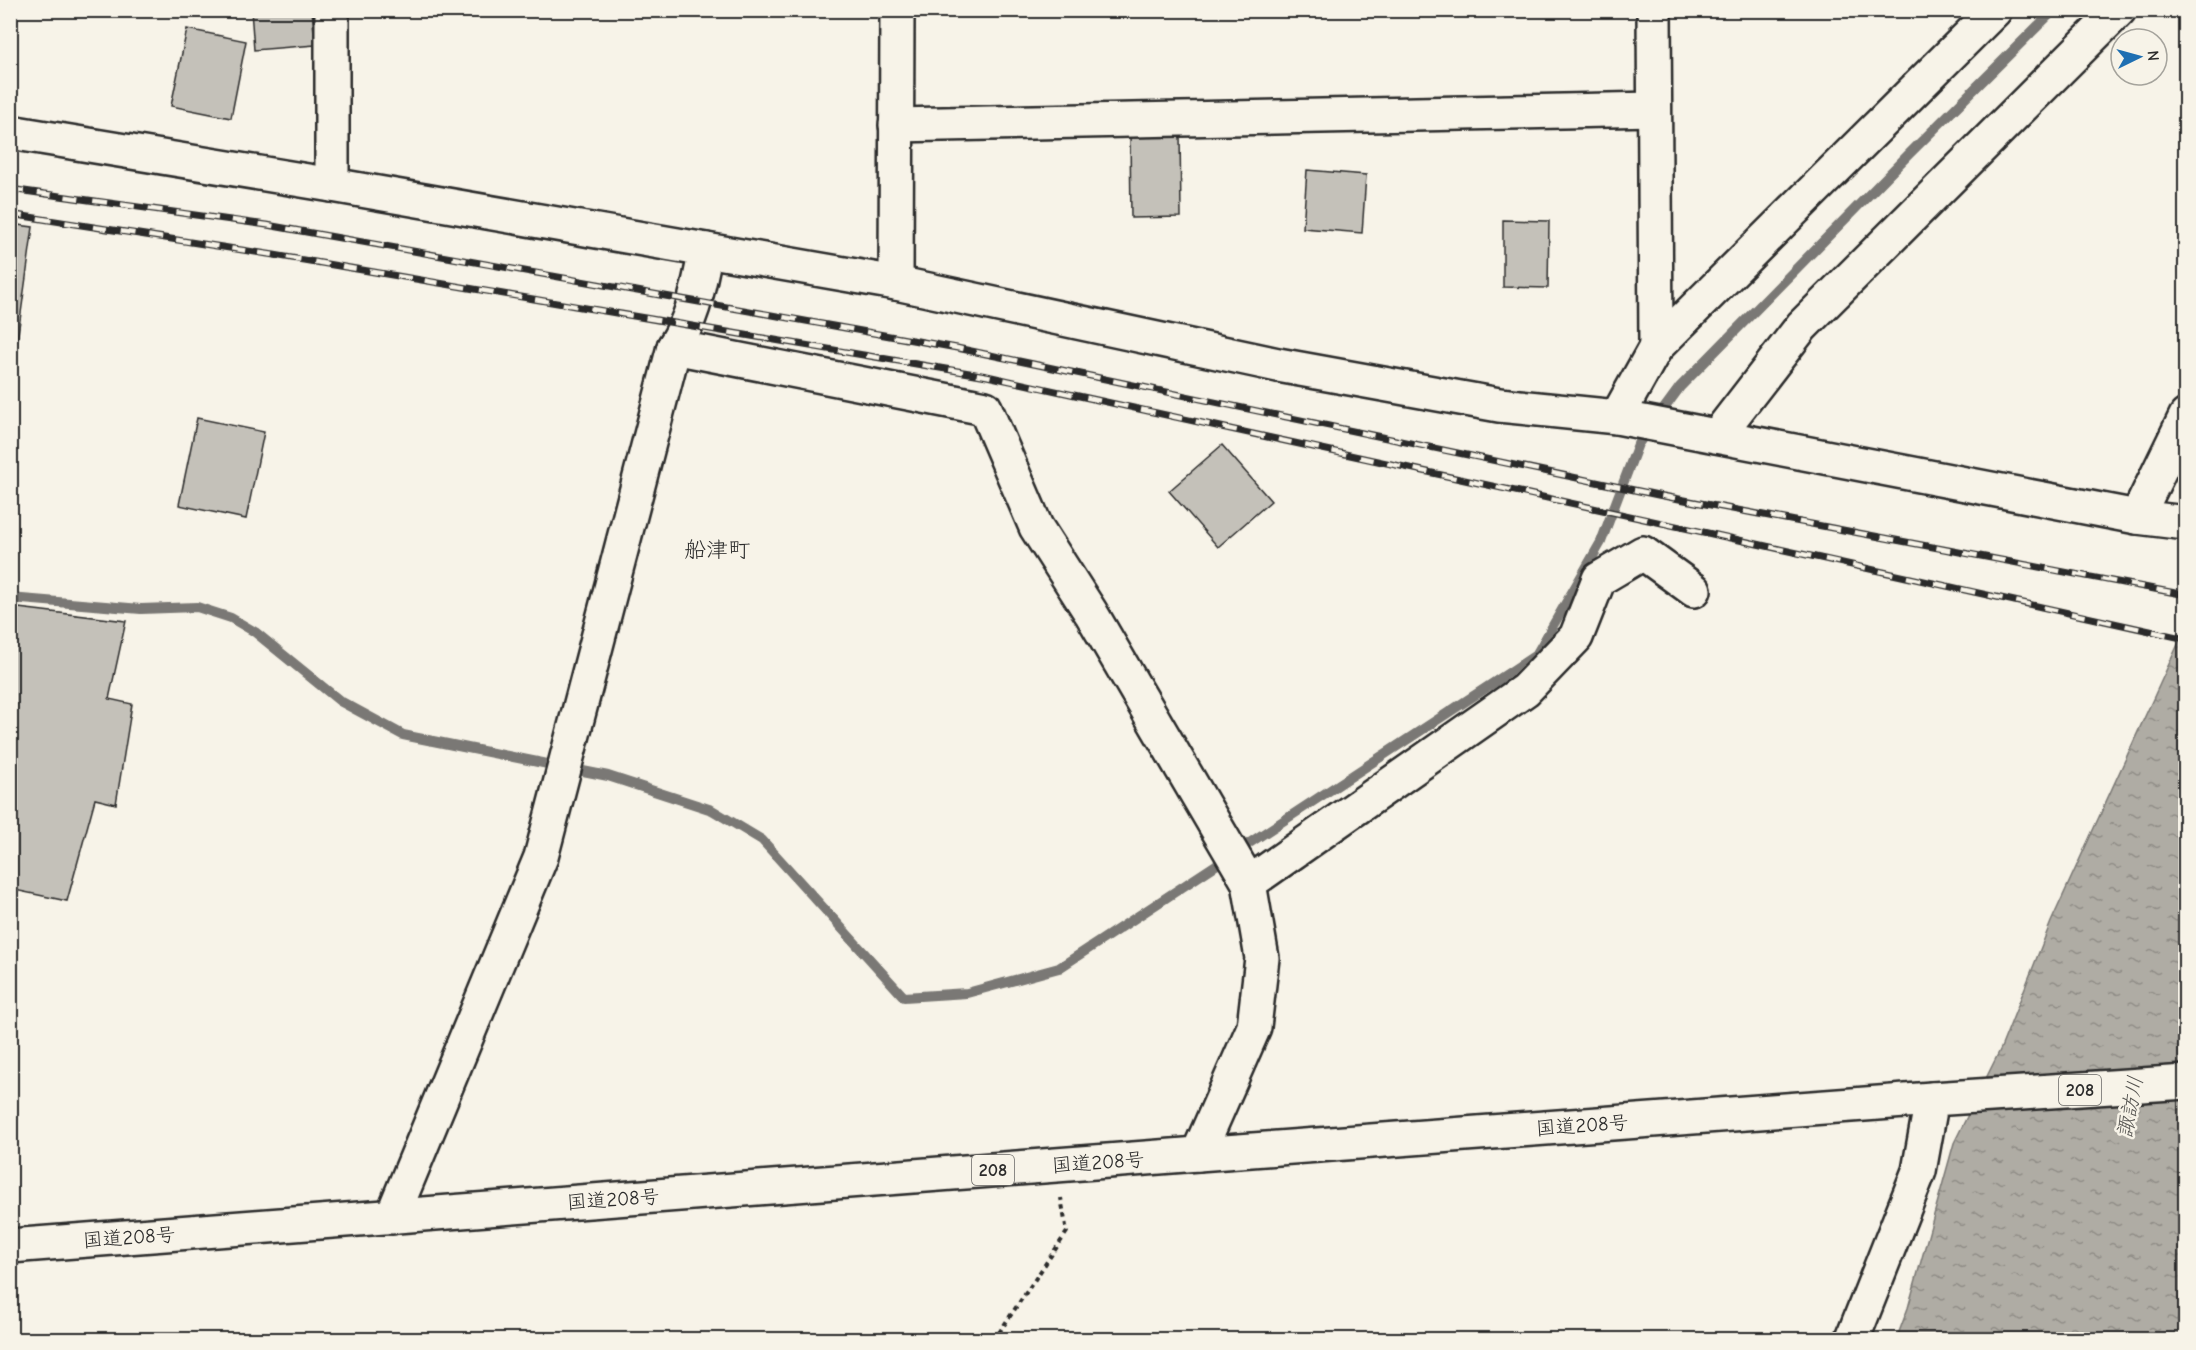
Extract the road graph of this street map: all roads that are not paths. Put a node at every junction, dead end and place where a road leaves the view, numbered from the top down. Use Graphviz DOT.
graph roads {
  1 [pos="332,10"];
  2 [pos="897,10"];
  3 [pos="1654,10"];
  4 [pos="1995,10"];
  5 [pos="2119,10"];
  6 [pos="1654,109"];
  7 [pos="897,125"];
  8 [pos="10,132"];
  9 [pos="332,184"];
  10 [pos="706,250"];
  11 [pos="896,283"];
  12 [pos="674,347"];
  13 [pos="1656,347"];
  14 [pos="2186,416"];
  15 [pos="1617,417"];
  16 [pos="1717,436"];
  17 [pos="2137,517"];
  18 [pos="2186,523"];
  19 [pos="1694,590"];
  20 [pos="1249,883"];
  21 [pos="2186,1082"];
  22 [pos="1932,1099"];
  23 [pos="1198,1154"];
  24 [pos="392,1216"];
  25 [pos="10,1246"];
  26 [pos="1852,1340"];
  1 -- 9 [label="main road"];
  2 -- 7 [label="main road"];
  3 -- 6 [label="main road"];
  4 -- 13 [label="main road"];
  5 -- 16 [label="main road"];
  6 -- 7 [label="main road"];
  6 -- 13 [label="main road"];
  7 -- 11 [label="main road"];
  8 -- 9 [label="main road"];
  9 -- 10 [label="main road"];
  10 -- 11 [label="main road"];
  10 -- 12 [label="main road"];
  11 -- 15 [label="main road"];
  12 -- 20 [label="main road"];
  12 -- 24 [label="main road"];
  13 -- 15 [label="main road"];
  14 -- 17 [label="main road"];
  15 -- 16 [label="main road"];
  16 -- 17 [label="main road"];
  17 -- 18 [label="main road"];
  19 -- 20 [label="main road"];
  20 -- 23 [label="main road"];
  21 -- 22 [label="main road, 国道208号 / 208"];
  22 -- 23 [label="main road, 国道208号 / 208"];
  22 -- 26 [label="main road"];
  23 -- 24 [label="main road, 国道208号 / 208"];
  24 -- 25 [label="main road, 国道208号 / 208"];
}
